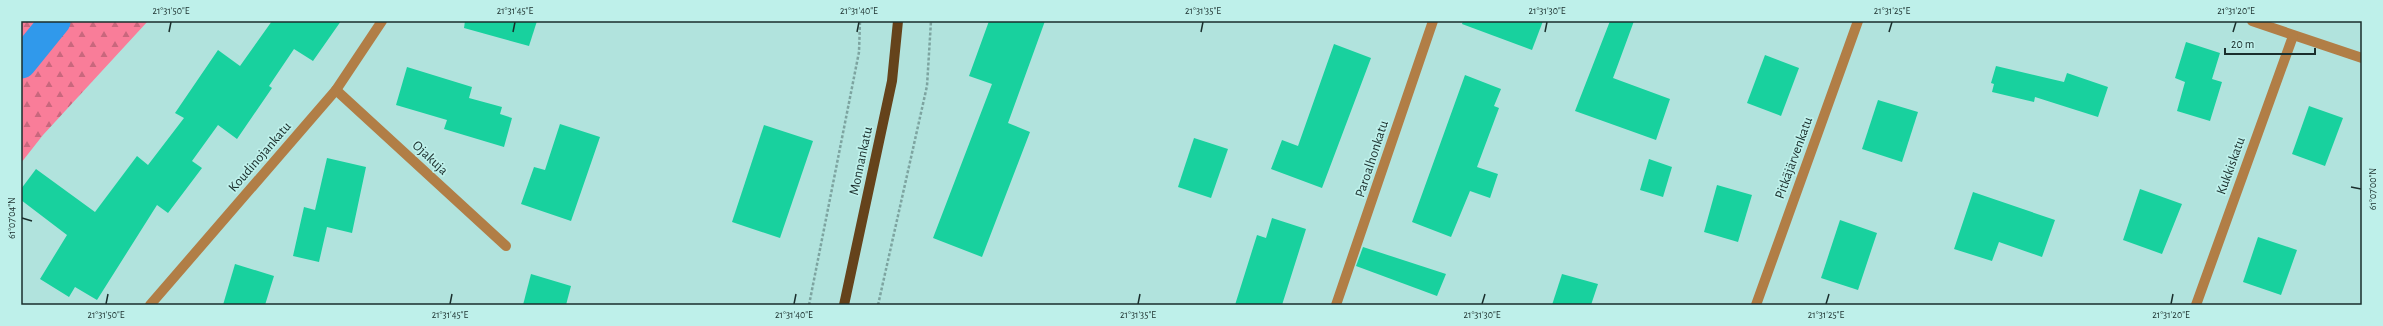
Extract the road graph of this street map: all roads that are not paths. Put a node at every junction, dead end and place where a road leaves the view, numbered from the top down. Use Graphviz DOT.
graph roads {
  1 [pos="382,21"];
  2 [pos="898,21"];
  3 [pos="1433,21"];
  4 [pos="1858,21"];
  5 [pos="2252,21"];
  6 [pos="2293,36"];
  7 [pos="2362,58"];
  8 [pos="336,90"];
  9 [pos="506,246"];
  10 [pos="150,305"];
  11 [pos="844,305"];
  12 [pos="1336,305"];
  13 [pos="1756,305"];
  14 [pos="2196,305"];
  1 -- 8 [label="street, Koudinojankatu"];
  2 -- 11 [label="main road, Monnankatu"];
  3 -- 12 [label="street, Paroalhonkatu"];
  4 -- 13 [label="street, Pitkäjärvenkatu"];
  5 -- 6 [label="street"];
  6 -- 7 [label="street"];
  6 -- 14 [label="street, Kukkiskatu"];
  8 -- 9 [label="street, Ojakuja"];
  8 -- 10 [label="street, Koudinojankatu"];
}
